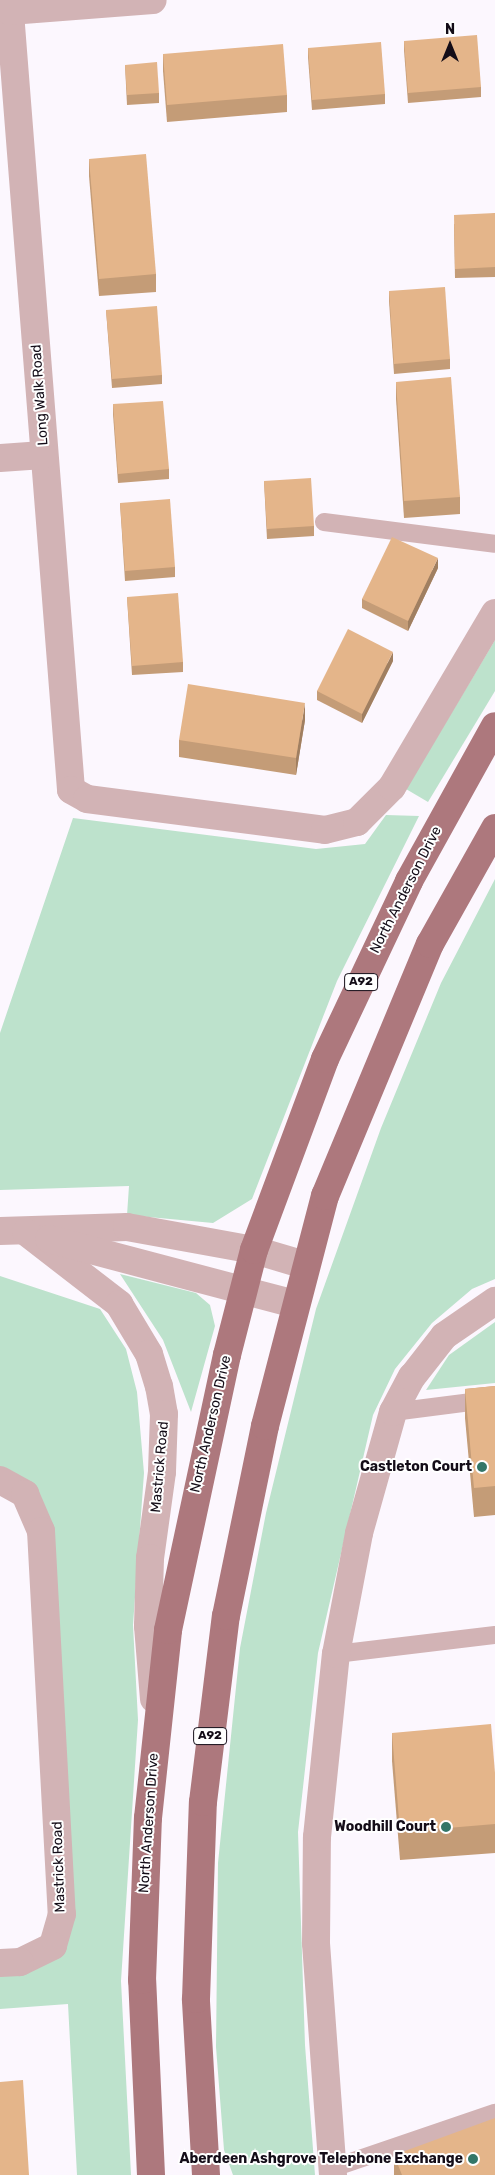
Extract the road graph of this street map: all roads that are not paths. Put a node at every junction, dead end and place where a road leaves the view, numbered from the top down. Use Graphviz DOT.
graph roads {
  1 [pos="153,0"];
  2 [pos="10,6"];
  3 [pos="43,455"];
  4 [pos="0,458"];
  5 [pos="324,522"];
  6 [pos="495,544"];
  7 [pos="495,613"];
  8 [pos="495,726"];
  9 [pos="495,828"];
  10 [pos="13,1231"];
  11 [pos="254,1250"];
  12 [pos="305,1266"];
  13 [pos="245,1289"];
  14 [pos="495,1301"];
  15 [pos="295,1304"];
  16 [pos="495,1399"];
  17 [pos="393,1412"];
  18 [pos="0,1480"];
  19 [pos="495,1635"];
  20 [pos="336,1654"];
  21 [pos="156,1728"];
  22 [pos="0,1963"];
  23 [pos="495,2113"];
  24 [pos="333,2172"];
  25 [pos="151,2175"];
  26 [pos="206,2175"];
  1 -- 2 [label="street"];
  2 -- 3 [label="street, Long Walk Road"];
  3 -- 4 [label="street"];
  3 -- 7 [label="street, Long Walk Road"];
  5 -- 6 [label="lane"];
  8 -- 11 [label="main road, North Anderson Drive / A92"];
  9 -- 12 [label="main road, A92"];
  10 -- 11 [label="street"];
  10 -- 13 [label="street"];
  10 -- 21 [label="street, Mastrick Road"];
  11 -- 12 [label="street"];
  11 -- 13 [label="main road, North Anderson Drive / A92"];
  12 -- 15 [label="main road, A92"];
  13 -- 15 [label="street"];
  13 -- 21 [label="main road, North Anderson Drive / A92"];
  14 -- 17 [label="street"];
  15 -- 26 [label="main road, A92"];
  16 -- 17 [label="lane"];
  17 -- 20 [label="street"];
  18 -- 22 [label="street, Mastrick Road"];
  19 -- 20 [label="lane"];
  20 -- 24 [label="street"];
  21 -- 25 [label="main road, North Anderson Drive / A92"];
  23 -- 24 [label="lane"];
}
